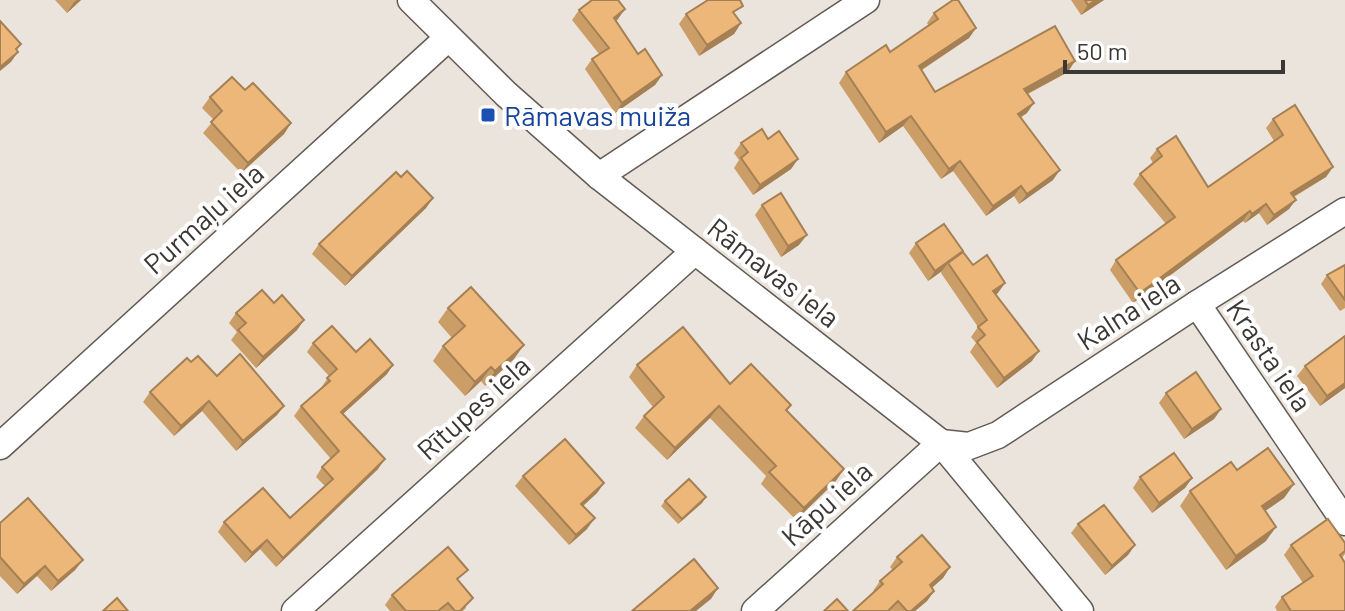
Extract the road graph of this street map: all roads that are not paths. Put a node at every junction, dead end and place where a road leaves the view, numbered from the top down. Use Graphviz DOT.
graph roads {
  1 [pos="411,0"];
  2 [pos="866,0"];
  3 [pos="448,38"];
  4 [pos="599,176"];
  5 [pos="1345,211"];
  6 [pos="695,251"];
  7 [pos="1197,304"];
  8 [pos="941,443"];
  9 [pos="0,446"];
  10 [pos="1345,522"];
  11 [pos="295,611"];
  12 [pos="755,611"];
  13 [pos="1080,611"];
  1 -- 3 [label="street, Rāmavas iela"];
  2 -- 4 [label="street"];
  3 -- 4 [label="street, Rāmavas iela"];
  3 -- 9 [label="street, Purmaļu iela"];
  4 -- 6 [label="street, Rāmavas iela"];
  5 -- 7 [label="street, Kalna iela"];
  6 -- 8 [label="street, Rāmavas iela"];
  6 -- 11 [label="street, Rītupes iela"];
  7 -- 8 [label="street, Kalna iela"];
  7 -- 10 [label="street, Krasta iela"];
  8 -- 12 [label="street, Kāpu iela"];
  8 -- 13 [label="street, Rāmavas iela"];
}
